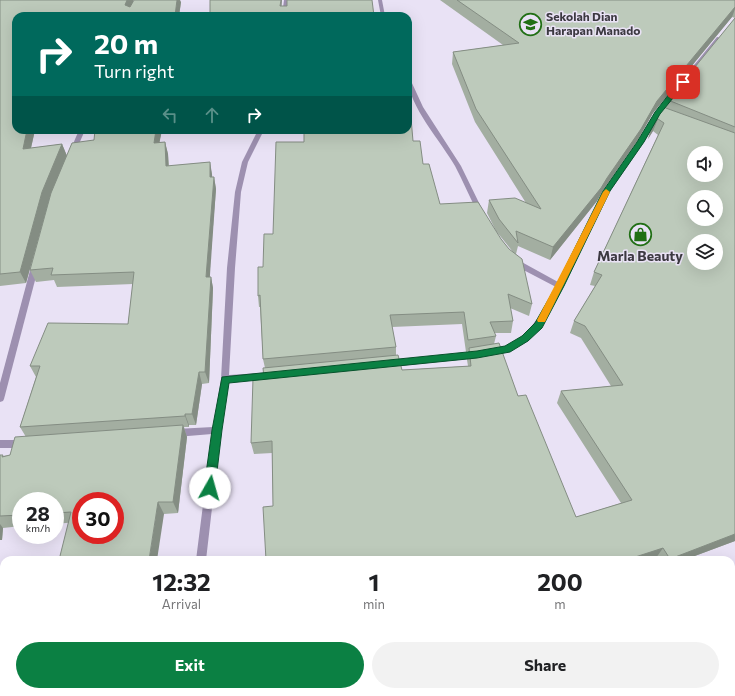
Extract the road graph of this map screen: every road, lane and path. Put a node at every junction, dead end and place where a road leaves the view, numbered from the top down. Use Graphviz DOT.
graph roads {
  1 [pos="286,0"];
  2 [pos="380,0"];
  3 [pos="284,12"];
  4 [pos="382,12"];
  5 [pos="723,34"];
  6 [pos="412,90"];
  7 [pos="657,114"];
  8 [pos="664,117"];
  9 [pos="80,134"];
  10 [pos="259,134"];
  11 [pos="70,160"];
  12 [pos="482,215"];
  13 [pos="37,255"];
  14 [pos="510,257"];
  15 [pos="560,286"];
  16 [pos="385,364"];
  17 [pos="286,374"];
  18 [pos="225,379"];
  19 [pos="0,399"];
  20 [pos="217,430"];
  21 [pos="170,434"];
  22 [pos="31,443"];
  23 [pos="0,444"];
  24 [pos="201,556"];
  1 -- 3 [label="street"];
  2 -- 4 [label="street"];
  5 -- 7 [label="street"];
  6 -- 12 [label="street"];
  7 -- 8 [label="street"];
  7 -- 15 [label="street"];
  9 -- 11 [label="street"];
  10 -- 18 [label="street"];
  13 -- 19 [label="street"];
  14 -- 15 [label="street"];
  15 -- 16 [label="street"];
  17 -- 18 [label="street"];
  18 -- 20 [label="street"];
  20 -- 21 [label="street"];
  20 -- 24 [label="street"];
  22 -- 23 [label="street"];
}
